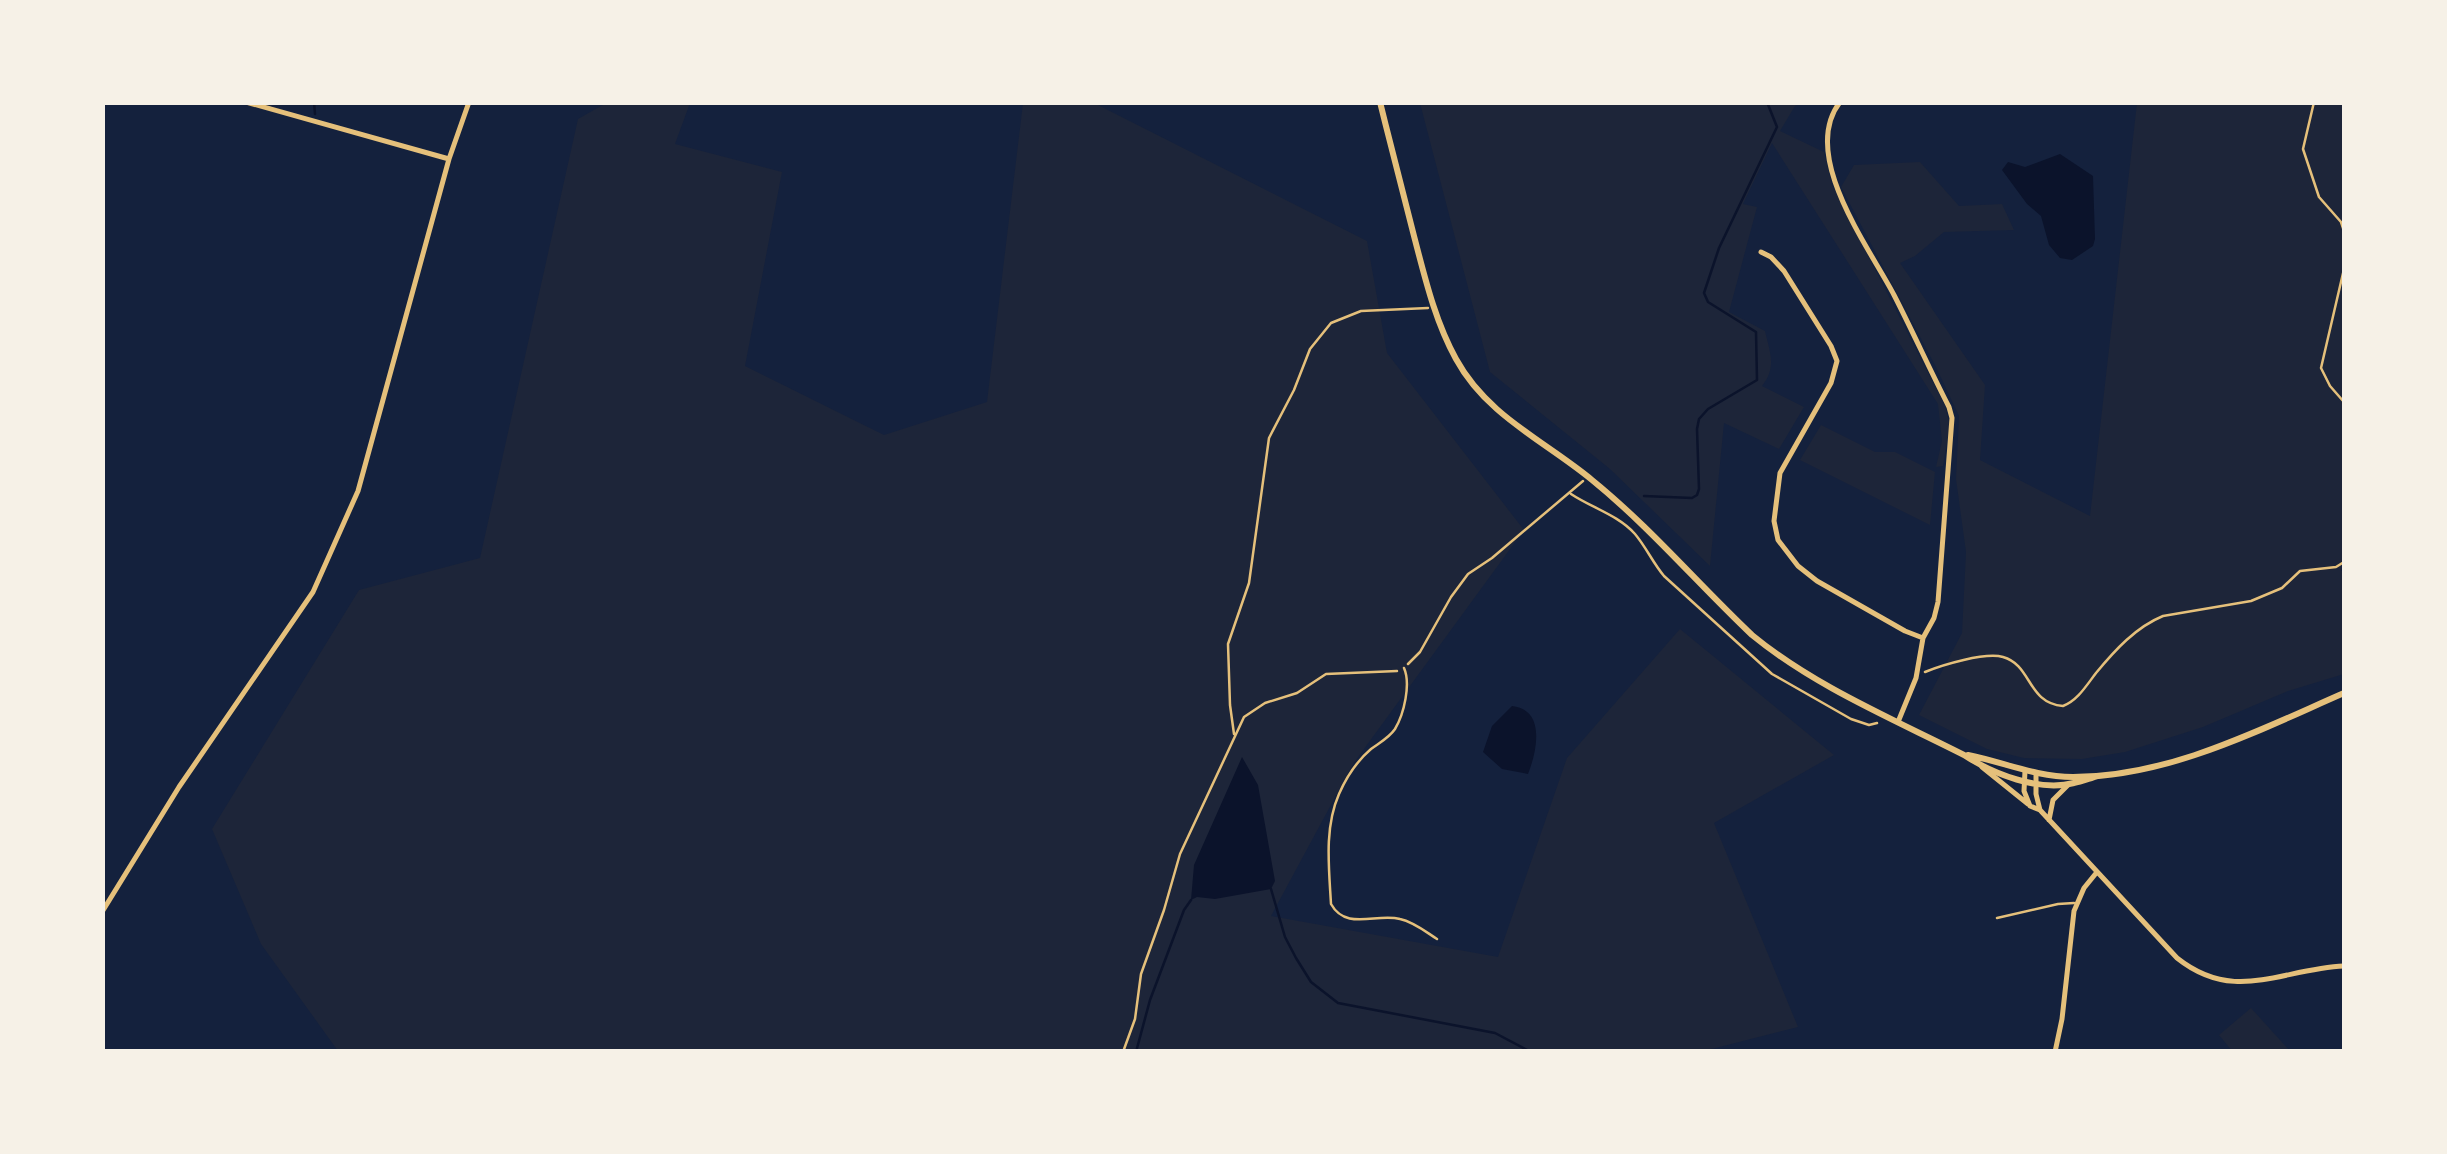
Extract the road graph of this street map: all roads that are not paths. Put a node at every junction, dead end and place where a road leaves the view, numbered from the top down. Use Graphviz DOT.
graph roads {
  1 [pos="246,102"];
  2 [pos="469,102"];
  3 [pos="1380,102"];
  4 [pos="1840,102"];
  5 [pos="450,159"];
  6 [pos="1761,252"];
  7 [pos="1923,638"];
  8 [pos="1404,668"];
  9 [pos="2344,694"];
  10 [pos="1898,722"];
  11 [pos="1964,755"];
  12 [pos="1980,766"];
  13 [pos="2031,772"];
  14 [pos="2098,776"];
  15 [pos="2024,781"];
  16 [pos="2036,783"];
  17 [pos="2068,784"];
  18 [pos="2030,806"];
  19 [pos="2040,810"];
  20 [pos="2049,820"];
  21 [pos="2097,872"];
  22 [pos="2076,903"];
  23 [pos="102,912"];
  24 [pos="1997,918"];
  25 [pos="1438,939"];
  26 [pos="2344,966"];
  27 [pos="2055,1052"];
  1 -- 5 [label="street"];
  2 -- 5 [label="street"];
  3 -- 10 [label="street"];
  4 -- 7 [label="street"];
  5 -- 23 [label="street"];
  6 -- 7 [label="street"];
  7 -- 10 [label="street"];
  8 -- 25 [label="lane"];
  9 -- 14 [label="street"];
  10 -- 11 [label="street"];
  11 -- 12 [label="street"];
  11 -- 13 [label="street"];
  12 -- 15 [label="street"];
  12 -- 18 [label="street"];
  13 -- 14 [label="street"];
  13 -- 15 [label="street"];
  13 -- 16 [label="street"];
  14 -- 17 [label="street"];
  15 -- 16 [label="street"];
  15 -- 18 [label="street"];
  16 -- 17 [label="street"];
  16 -- 19 [label="street"];
  17 -- 20 [label="street"];
  18 -- 19 [label="street"];
  19 -- 20 [label="street"];
  20 -- 21 [label="street"];
  21 -- 22 [label="street"];
  21 -- 26 [label="street"];
  22 -- 24 [label="lane"];
  22 -- 27 [label="street"];
}
